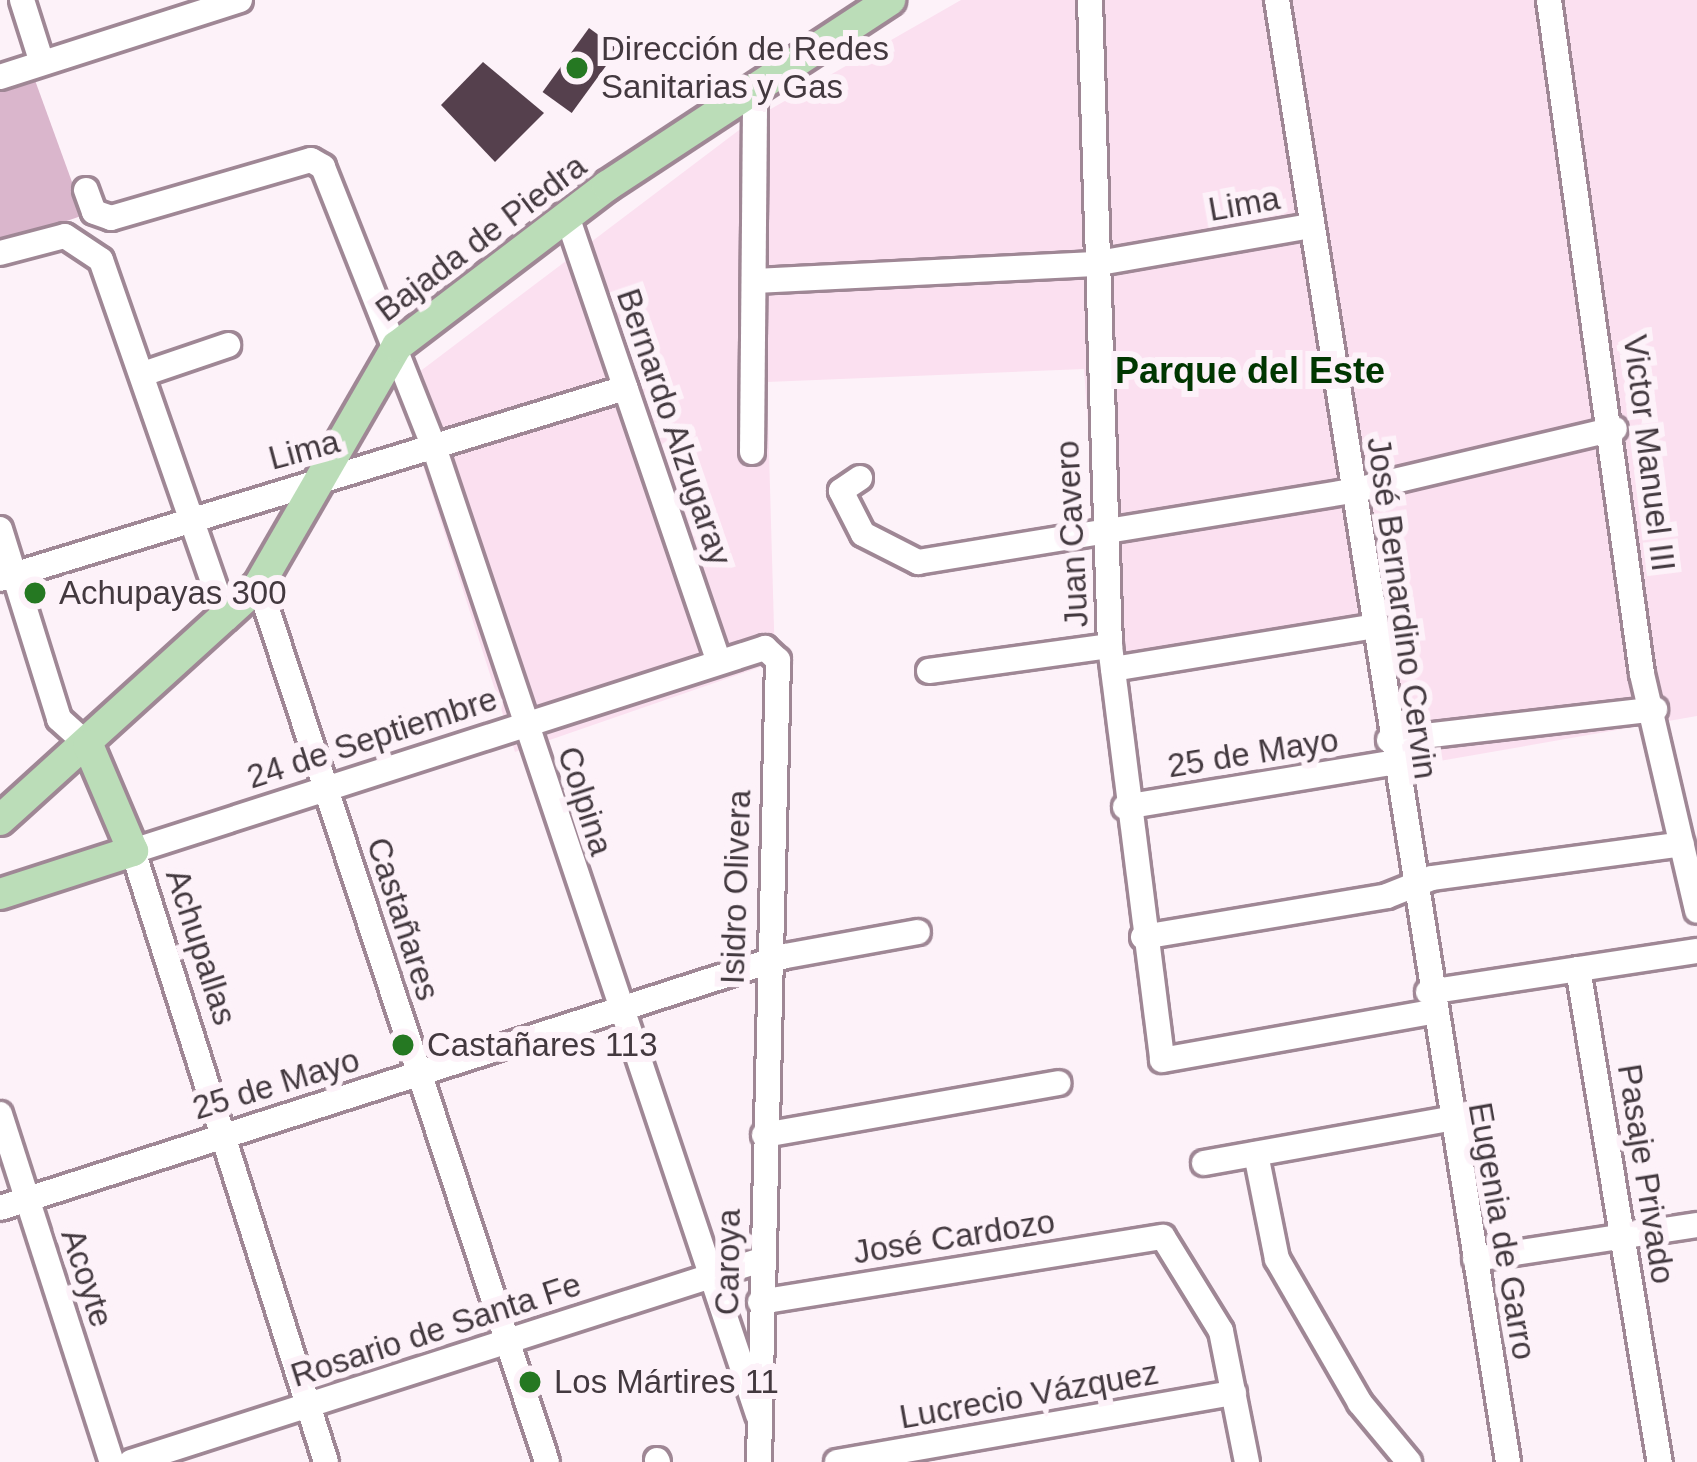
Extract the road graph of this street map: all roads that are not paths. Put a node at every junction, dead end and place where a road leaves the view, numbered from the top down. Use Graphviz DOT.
graph roads {
  1 [pos="22,0"];
  2 [pos="240,0"];
  3 [pos="890,0"];
  4 [pos="1090,0"];
  5 [pos="1277,0"];
  6 [pos="1549,0"];
  7 [pos="42,63"];
  8 [pos="0,76"];
  9 [pos="754,91"];
  10 [pos="86,190"];
  11 [pos="567,216"];
  12 [pos="1311,226"];
  13 [pos="0,253"];
  14 [pos="1093,263"];
  15 [pos="757,281"];
  16 [pos="228,345"];
  17 [pos="397,346"];
  18 [pos="143,374"];
  19 [pos="625,388"];
  20 [pos="1615,429"];
  21 [pos="434,448"];
  22 [pos="752,452"];
  23 [pos="860,478"];
  24 [pos="314,482"];
  25 [pos="1352,490"];
  26 [pos="191,518"];
  27 [pos="0,529"];
  28 [pos="1104,531"];
  29 [pos="7,577"];
  30 [pos="259,584"];
  31 [pos="226,620"];
  32 [pos="1370,627"];
  33 [pos="765,648"];
  34 [pos="1112,658"];
  35 [pos="718,660"];
  36 [pos="929,671"];
  37 [pos="1655,709"];
  38 [pos="526,726"];
  39 [pos="88,745"];
  40 [pos="1390,752"];
  41 [pos="327,791"];
  42 [pos="1125,807"];
  43 [pos="0,820"];
  44 [pos="1682,844"];
  45 [pos="133,851"];
  46 [pos="1411,886"];
  47 [pos="0,894"];
  48 [pos="1697,910"];
  49 [pos="919,932"];
  50 [pos="1143,937"];
  51 [pos="1697,951"];
  52 [pos="765,962"];
  53 [pos="1578,969"];
  54 [pos="1430,1002"];
  55 [pos="618,1010"];
  56 [pos="419,1074"];
  57 [pos="1058,1083"];
  58 [pos="0,1114"];
  59 [pos="1448,1120"];
  60 [pos="224,1135"];
  61 [pos="764,1135"];
  62 [pos="1256,1154"];
  63 [pos="1204,1163"];
  64 [pos="27,1199"];
  65 [pos="0,1208"];
  66 [pos="1697,1225"];
  67 [pos="1624,1238"];
  68 [pos="761,1259"];
  69 [pos="1474,1259"];
  70 [pos="704,1279"];
  71 [pos="760,1302"];
  72 [pos="507,1342"];
  73 [pos="1234,1393"];
  74 [pos="308,1405"];
  75 [pos="759,1417"];
  76 [pos="112,1462"];
  77 [pos="131,1462"];
  78 [pos="326,1462"];
  79 [pos="548,1462"];
  80 [pos="759,1462"];
  81 [pos="837,1462"];
  82 [pos="1247,1462"];
  83 [pos="1409,1462"];
  84 [pos="1508,1462"];
  85 [pos="1660,1462"];
  1 -- 7 [label="street"];
  2 -- 7 [label="street"];
  3 -- 9 [label="main road, Bajada de Piedra"];
  4 -- 14 [label="street, Juan Cavero"];
  5 -- 12 [label="street, José Bernardino Cervin"];
  6 -- 20 [label="street, Victor Manuel III"];
  7 -- 8 [label="street"];
  9 -- 11 [label="main road, Bajada de Piedra"];
  9 -- 15 [label="street"];
  10 -- 17 [label="street"];
  11 -- 17 [label="main road, Bajada de Piedra"];
  11 -- 19 [label="street, Bernardo Alzugaray"];
  12 -- 14 [label="street, Lima"];
  12 -- 25 [label="street, José Bernardino Cervin"];
  13 -- 18 [label="street"];
  14 -- 15 [label="street, Lima"];
  14 -- 28 [label="street, Juan Cavero"];
  15 -- 22 [label="street"];
  16 -- 18 [label="street"];
  17 -- 21 [label="street, Colpina"];
  17 -- 24 [label="main road, Bajada de Piedra"];
  18 -- 26 [label="street"];
  19 -- 21 [label="street, Lima"];
  19 -- 35 [label="street, Bernardo Alzugaray"];
  20 -- 25 [label="street"];
  20 -- 37 [label="street, Victor Manuel III"];
  21 -- 24 [label="street, Lima"];
  21 -- 38 [label="street, Colpina"];
  23 -- 28 [label="street"];
  24 -- 26 [label="street, Lima"];
  24 -- 30 [label="main road, Bajada de Piedra"];
  25 -- 28 [label="street"];
  25 -- 32 [label="street, José Bernardino Cervin"];
  26 -- 29 [label="street, Lima"];
  26 -- 31 [label="street"];
  27 -- 29 [label="street, Achupallas"];
  28 -- 34 [label="street, Juan Cavero"];
  29 -- 39 [label="street, Achupallas"];
  30 -- 31 [label="main road, Bajada de Piedra"];
  30 -- 41 [label="street, Castañares"];
  31 -- 39 [label="main road, Bajada de Piedra"];
  32 -- 34 [label="street"];
  32 -- 40 [label="street, José Bernardino Cervin"];
  33 -- 35 [label="street, 24 de Septiembre"];
  33 -- 52 [label="street, Isidro Olivera"];
  34 -- 36 [label="street"];
  34 -- 42 [label="street, Juan Cavero"];
  35 -- 38 [label="street, 24 de Septiembre"];
  37 -- 40 [label="street, 25 de Mayo"];
  37 -- 44 [label="street, Victor Manuel III"];
  38 -- 41 [label="street, 24 de Septiembre"];
  38 -- 55 [label="street, Colpina"];
  39 -- 43 [label="main road, Bajada de Piedra"];
  39 -- 45 [label="main road, Achupallas"];
  40 -- 42 [label="street, 25 de Mayo"];
  40 -- 46 [label="street, José Bernardino Cervin"];
  41 -- 45 [label="street, 24 de Septiembre"];
  41 -- 56 [label="street, Castañares"];
  42 -- 50 [label="street, Juan Cavero"];
  44 -- 46 [label="street"];
  44 -- 48 [label="street, Victor Manuel III"];
  45 -- 47 [label="main road, 24 de Septiembre"];
  45 -- 60 [label="street, Achupallas"];
  46 -- 50 [label="street"];
  46 -- 54 [label="street, José Bernardino Cervin"];
  49 -- 52 [label="street, 25 de Mayo"];
  50 -- 54 [label="street, Juan Cavero"];
  51 -- 53 [label="street"];
  52 -- 55 [label="street, 25 de Mayo"];
  52 -- 61 [label="street, Isidro Olivera"];
  53 -- 54 [label="street"];
  53 -- 67 [label="street, Pasaje Privado"];
  54 -- 59 [label="street, Eugenia de Garro"];
  55 -- 56 [label="street, 25 de Mayo"];
  55 -- 70 [label="street, Colpina"];
  56 -- 60 [label="street, 25 de Mayo"];
  56 -- 72 [label="street, Castañares"];
  57 -- 61 [label="street"];
  58 -- 64 [label="street, Acoyte"];
  59 -- 62 [label="street"];
  59 -- 69 [label="street, Eugenia de Garro"];
  60 -- 64 [label="street, 25 de Mayo"];
  60 -- 74 [label="street, Achupallas"];
  61 -- 68 [label="street, Caroya"];
  62 -- 63 [label="street"];
  62 -- 83 [label="street"];
  64 -- 65 [label="street, 25 de Mayo"];
  64 -- 76 [label="street, Acoyte"];
  66 -- 67 [label="street"];
  67 -- 69 [label="street"];
  67 -- 85 [label="street, Pasaje Privado"];
  68 -- 70 [label="street, Rosario de Santa Fe"];
  68 -- 71 [label="street, Caroya"];
  69 -- 84 [label="street, Eugenia de Garro"];
  70 -- 72 [label="street, Rosario de Santa Fe"];
  70 -- 75 [label="street, Colpina"];
  71 -- 73 [label="street, José Cardozo"];
  71 -- 75 [label="street, Caroya"];
  72 -- 74 [label="street, Rosario de Santa Fe"];
  72 -- 79 [label="street, Castañares"];
  73 -- 81 [label="street, Lucrecio Vázquez"];
  73 -- 82 [label="street"];
  74 -- 77 [label="street, Rosario de Santa Fe"];
  74 -- 78 [label="street, Achupallas"];
  75 -- 80 [label="street, Caroya"];
}
